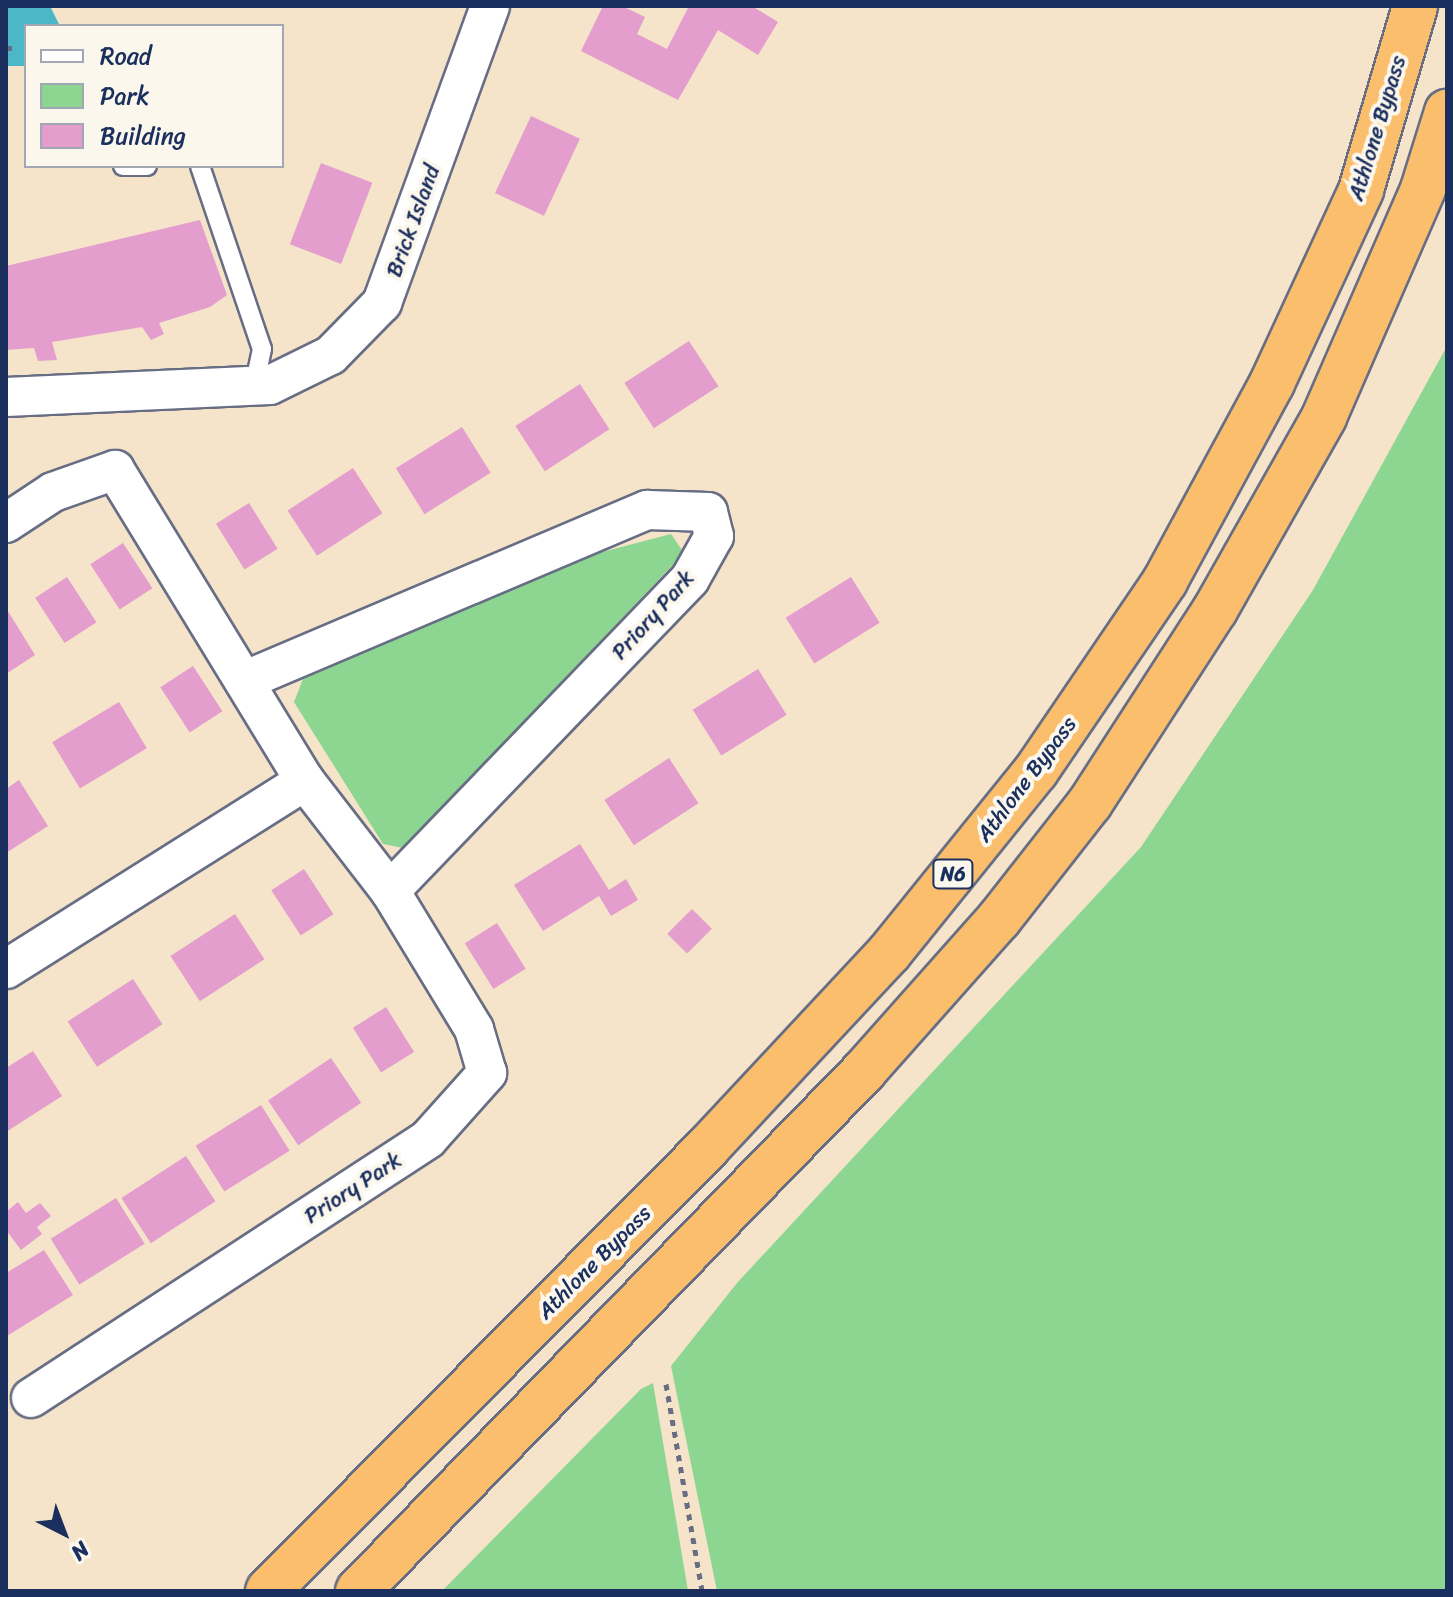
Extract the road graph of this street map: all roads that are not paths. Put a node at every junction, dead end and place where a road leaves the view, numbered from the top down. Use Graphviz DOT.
graph roads {
  1 [pos="490,6"];
  2 [pos="1415,6"];
  3 [pos="1447,112"];
  4 [pos="201,168"];
  5 [pos="262,386"];
  6 [pos="6,397"];
  7 [pos="6,523"];
  8 [pos="246,680"];
  9 [pos="305,781"];
  10 [pos="390,891"];
  11 [pos="6,969"];
  12 [pos="31,1398"];
  13 [pos="268,1591"];
  14 [pos="358,1591"];
  1 -- 5 [label="street, Brick Island"];
  2 -- 13 [label="highway, Athlone Bypass / N6"];
  3 -- 14 [label="highway"];
  4 -- 5 [label="lane"];
  5 -- 6 [label="street"];
  7 -- 8 [label="street, Priory Park"];
  8 -- 9 [label="street, Priory Park"];
  8 -- 10 [label="street, Priory Park"];
  9 -- 10 [label="street, Priory Park"];
  9 -- 11 [label="street"];
  10 -- 12 [label="street, Priory Park"];
}
